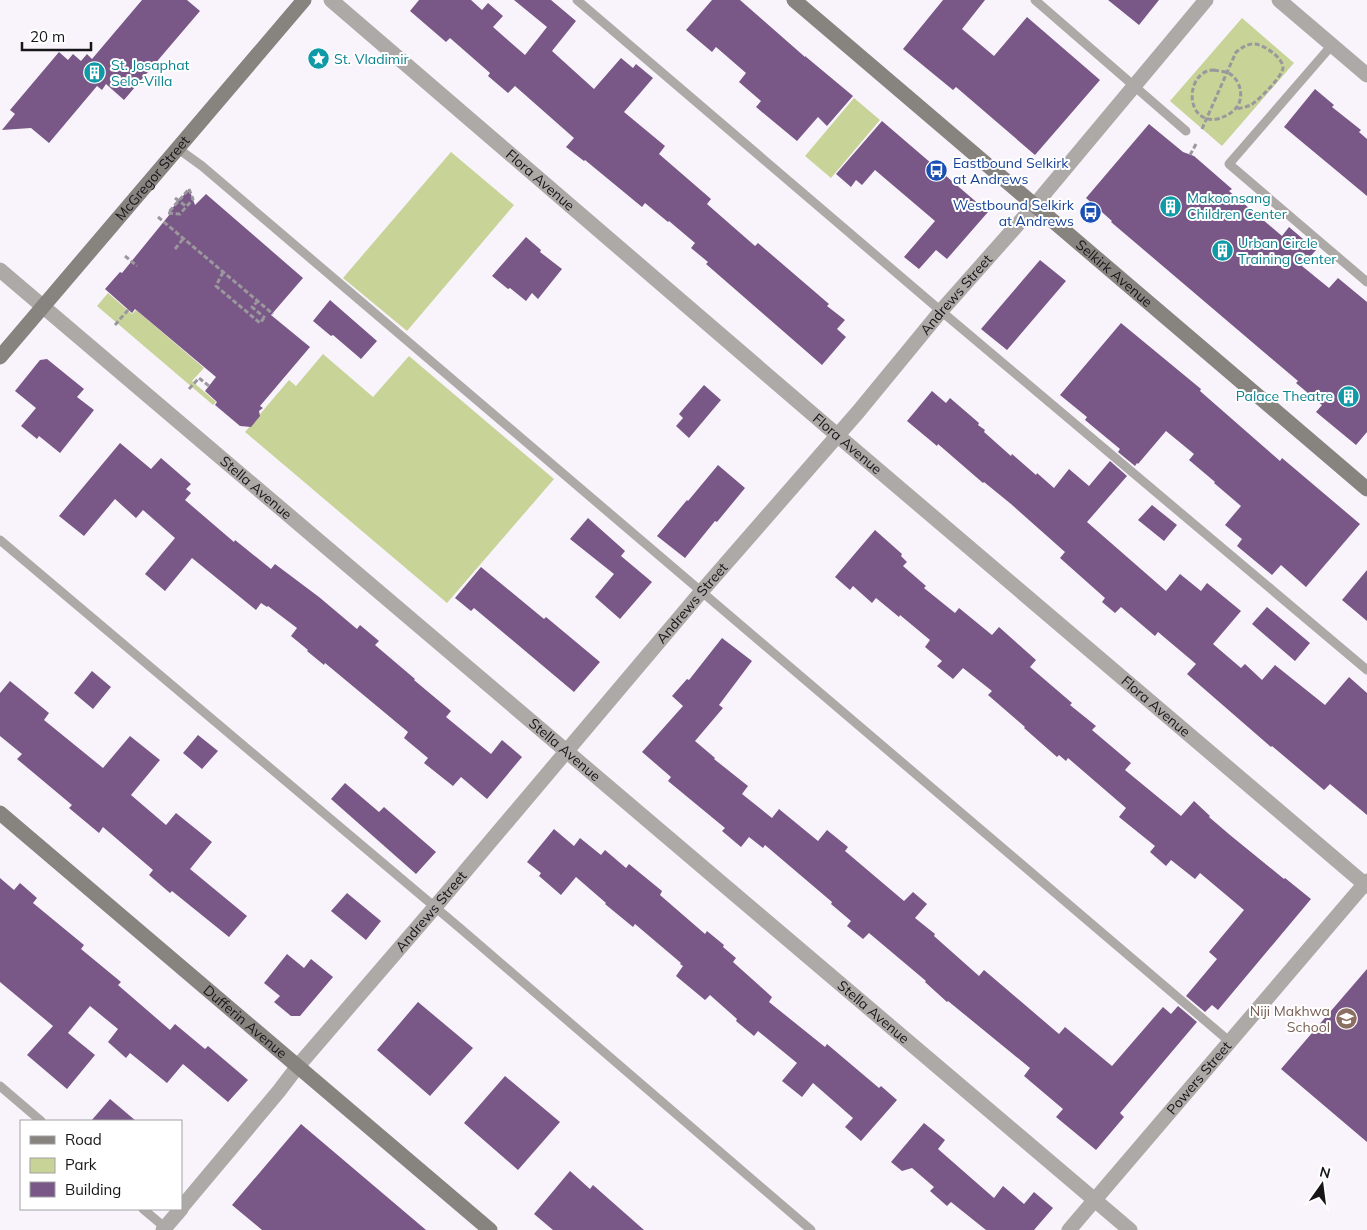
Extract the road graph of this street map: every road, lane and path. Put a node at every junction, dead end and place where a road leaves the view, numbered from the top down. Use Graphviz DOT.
graph roads {
  1 [pos="304,0"];
  2 [pos="331,0"];
  3 [pos="577,0"];
  4 [pos="794,0"];
  5 [pos="1035,0"];
  6 [pos="1206,0"];
  7 [pos="1280,0"];
  8 [pos="1332,45"];
  9 [pos="1227,72"];
  10 [pos="1367,75"];
  11 [pos="1135,85"];
  12 [pos="1236,109"];
  13 [pos="1206,119"];
  14 [pos="1186,131"];
  15 [pos="1201,133"];
  16 [pos="1197,140"];
  17 [pos="178,148"];
  18 [pos="1190,155"];
  19 [pos="175,198"];
  20 [pos="179,201"];
  21 [pos="1034,206"];
  22 [pos="187,207"];
  23 [pos="158,217"];
  24 [pos="184,239"];
  25 [pos="175,250"];
  26 [pos="124,256"];
  27 [pos="136,266"];
  28 [pos="0,270"];
  29 [pos="223,272"];
  30 [pos="1367,282"];
  31 [pos="258,301"];
  32 [pos="42,306"];
  33 [pos="128,310"];
  34 [pos="942,311"];
  35 [pos="273,314"];
  36 [pos="115,325"];
  37 [pos="0,356"];
  38 [pos="209,386"];
  39 [pos="189,389"];
  40 [pos="838,435"];
  41 [pos="1367,489"];
  42 [pos="0,540"];
  43 [pos="701,592"];
  44 [pos="1367,670"];
  45 [pos="566,751"];
  46 [pos="0,813"];
  47 [pos="1366,884"];
  48 [pos="435,907"];
  49 [pos="1229,1041"];
  50 [pos="298,1066"];
  51 [pos="0,1086"];
  52 [pos="40,1120"];
  53 [pos="1094,1200"];
  54 [pos="182,1207"];
  55 [pos="144,1210"];
  56 [pos="179,1210"];
  57 [pos="165,1229"];
  58 [pos="490,1230"];
  59 [pos="811,1230"];
  60 [pos="1068,1230"];
  61 [pos="1130,1230"];
  1 -- 17 [label="main road, McGregor Street"];
  2 -- 40 [label="street, Flora Avenue"];
  3 -- 34 [label="lane"];
  4 -- 21 [label="main road, Selkirk Avenue"];
  5 -- 11 [label="lane"];
  6 -- 11 [label="street, Andrews Street"];
  7 -- 8 [label="street"];
  8 -- 10 [label="street"];
  8 -- 30 [label="lane"];
  9 -- 12 [label="path"];
  9 -- 12 [label="path"];
  9 -- 13 [label="path"];
  9 -- 13 [label="path"];
  11 -- 14 [label="lane"];
  11 -- 21 [label="street, Andrews Street"];
  12 -- 13 [label="path"];
  13 -- 15 [label="path"];
  16 -- 18 [label="path"];
  17 -- 32 [label="main road, McGregor Street"];
  17 -- 43 [label="lane"];
  19 -- 20 [label="path"];
  20 -- 22 [label="path"];
  20 -- 22 [label="path"];
  20 -- 22 [label="path"];
  21 -- 34 [label="street, Andrews Street"];
  21 -- 41 [label="main road, Selkirk Avenue"];
  23 -- 24 [label="path"];
  24 -- 25 [label="path"];
  24 -- 29 [label="path"];
  26 -- 27 [label="path"];
  28 -- 32 [label="street, Stella Avenue"];
  29 -- 31 [label="path"];
  29 -- 31 [label="path"];
  31 -- 35 [label="path"];
  32 -- 37 [label="main road, McGregor Street"];
  32 -- 45 [label="street, Stella Avenue"];
  33 -- 36 [label="path"];
  34 -- 40 [label="street, Andrews Street"];
  34 -- 44 [label="lane"];
  38 -- 39 [label="path"];
  40 -- 43 [label="street, Andrews Street"];
  40 -- 47 [label="street, Flora Avenue"];
  42 -- 48 [label="lane"];
  43 -- 45 [label="street, Andrews Street"];
  43 -- 49 [label="lane"];
  45 -- 48 [label="street, Andrews Street"];
  45 -- 53 [label="street, Stella Avenue"];
  46 -- 50 [label="main road, Dufferin Avenue"];
  47 -- 49 [label="street, Powers Street"];
  48 -- 50 [label="street, Andrews Street"];
  48 -- 59 [label="lane"];
  49 -- 53 [label="street, Powers Street"];
  50 -- 54 [label="street, Andrews Street"];
  50 -- 58 [label="main road, Dufferin Avenue"];
  51 -- 52 [label="lane"];
  53 -- 60 [label="street, Powers Street"];
  53 -- 61 [label="street, Stella Avenue"];
  55 -- 57 [label="lane"];
  56 -- 57 [label="street, Andrews Street"];
}
